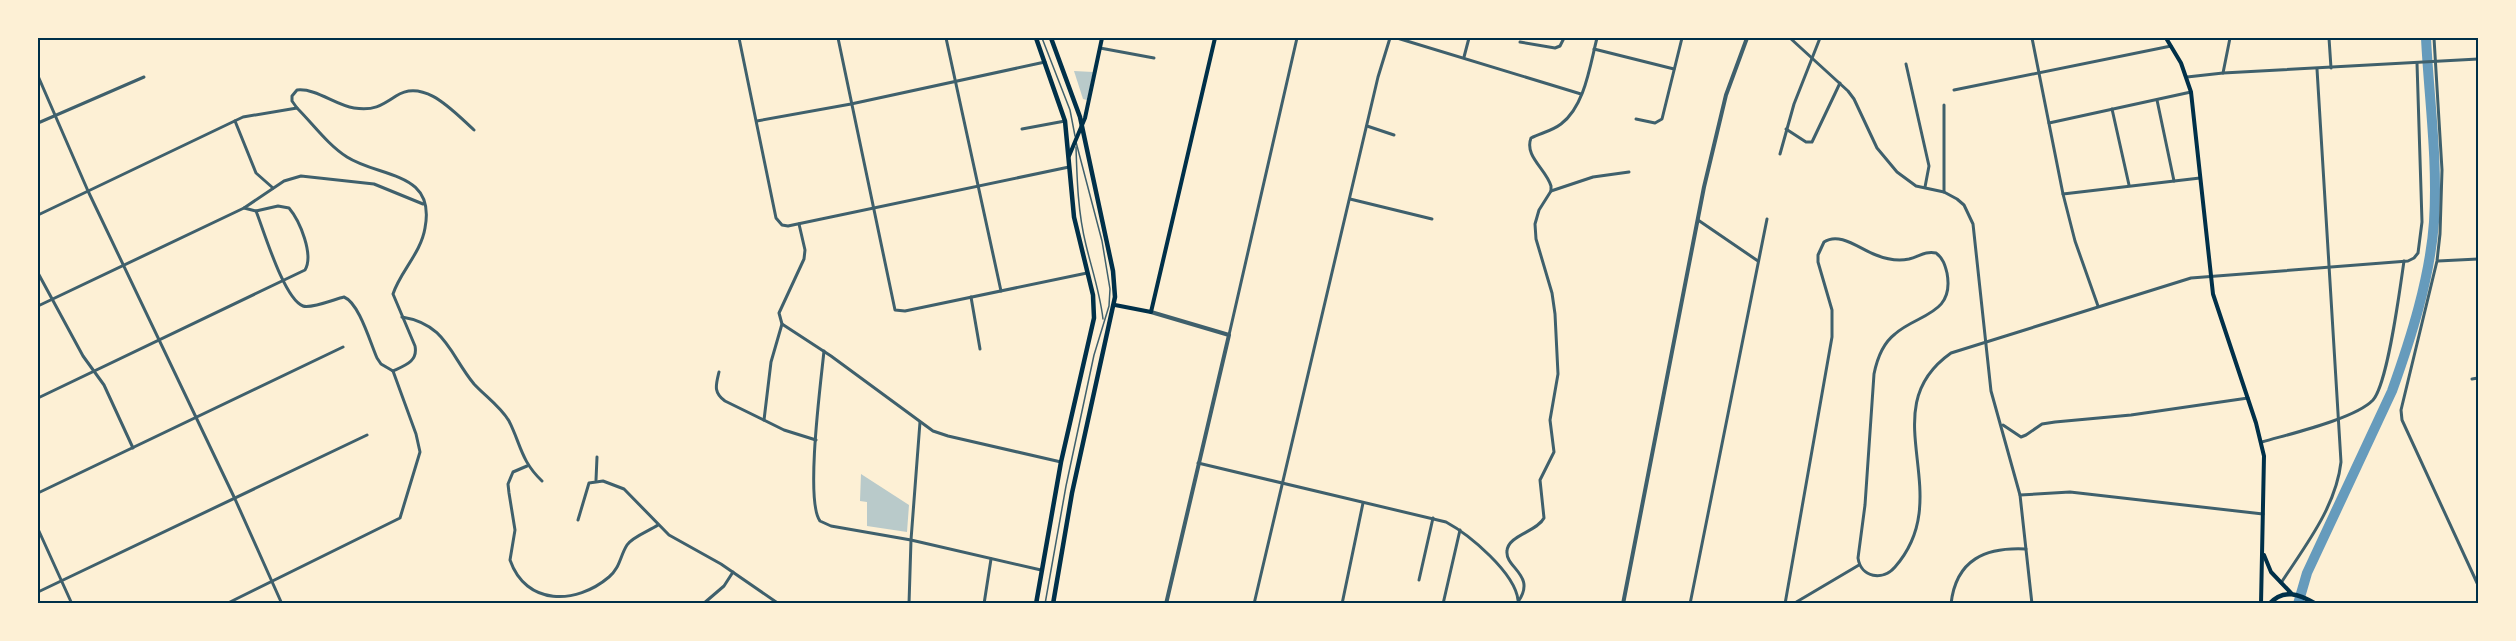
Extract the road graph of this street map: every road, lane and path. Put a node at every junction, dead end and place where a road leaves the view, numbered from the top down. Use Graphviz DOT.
graph roads {
  1 [pos="739,38"];
  2 [pos="838,38"];
  3 [pos="946,38"];
  4 [pos="1036,38"];
  5 [pos="1042,38"];
  6 [pos="1051,38"];
  7 [pos="1102,38"];
  8 [pos="1215,38"];
  9 [pos="1297,38"];
  10 [pos="1390,38"];
  11 [pos="1397,38"];
  12 [pos="1469,38"];
  13 [pos="1564,38"];
  14 [pos="1597,38"];
  15 [pos="1682,38"];
  16 [pos="1747,38"];
  17 [pos="1790,38"];
  18 [pos="1820,38"];
  19 [pos="2032,38"];
  20 [pos="2166,38"];
  21 [pos="2230,38"];
  22 [pos="2329,38"];
  23 [pos="2434,38"];
  24 [pos="1520,42"];
  25 [pos="2171,46"];
  26 [pos="1100,48"];
  27 [pos="1594,50"];
  28 [pos="1464,57"];
  29 [pos="1154,58"];
  30 [pos="1812,58"];
  31 [pos="2478,59"];
  32 [pos="1045,62"];
  33 [pos="2435,62"];
  34 [pos="2419,63"];
  35 [pos="1906,64"];
  36 [pos="2331,68"];
  37 [pos="1674,69"];
  38 [pos="2317,69"];
  39 [pos="2039,72"];
  40 [pos="2223,73"];
  41 [pos="38,76"];
  42 [pos="144,77"];
  43 [pos="2187,77"];
  44 [pos="957,81"];
  45 [pos="1840,83"];
  46 [pos="1954,90"];
  47 [pos="2191,92"];
  48 [pos="1581,94"];
  49 [pos="2157,100"];
  50 [pos="851,104"];
  51 [pos="1944,105"];
  52 [pos="297,108"];
  53 [pos="2112,109"];
  54 [pos="54,115"];
  55 [pos="1636,119"];
  56 [pos="234,121"];
  57 [pos="757,121"];
  58 [pos="1065,121"];
  59 [pos="38,123"];
  60 [pos="2049,123"];
  61 [pos="1367,126"];
  62 [pos="1082,128"];
  63 [pos="1022,129"];
  64 [pos="1786,129"];
  65 [pos="474,130"];
  66 [pos="1394,135"];
  67 [pos="1076,141"];
  68 [pos="1780,154"];
  69 [pos="1069,156"];
  70 [pos="1070,167"];
  71 [pos="1629,172"];
  72 [pos="2200,178"];
  73 [pos="2174,182"];
  74 [pos="978,185"];
  75 [pos="2129,185"];
  76 [pos="1925,187"];
  77 [pos="273,188"];
  78 [pos="88,191"];
  79 [pos="1551,191"];
  80 [pos="1944,192"];
  81 [pos="2063,194"];
  82 [pos="1350,199"];
  83 [pos="424,205"];
  84 [pos="244,208"];
  85 [pos="874,208"];
  86 [pos="256,211"];
  87 [pos="38,215"];
  88 [pos="1432,219"];
  89 [pos="1767,219"];
  90 [pos="1698,220"];
  91 [pos="799,224"];
  92 [pos="2478,259"];
  93 [pos="1758,261"];
  94 [pos="2404,261"];
  95 [pos="2438,261"];
  96 [pos="123,264"];
  97 [pos="2329,268"];
  98 [pos="38,273"];
  99 [pos="1088,273"];
  100 [pos="2210,275"];
  101 [pos="283,281"];
  102 [pos="1001,291"];
  103 [pos="971,297"];
  104 [pos="51,298"];
  105 [pos="1115,305"];
  106 [pos="38,306"];
  107 [pos="2098,306"];
  108 [pos="1151,312"];
  109 [pos="402,317"];
  110 [pos="1103,320"];
  111 [pos="782,324"];
  112 [pos="1229,335"];
  113 [pos="160,341"];
  114 [pos="1986,341"];
  115 [pos="343,347"];
  116 [pos="980,349"];
  117 [pos="824,351"];
  118 [pos="93,371"];
  119 [pos="393,371"];
  120 [pos="719,372"];
  121 [pos="2478,378"];
  122 [pos="2472,379"];
  123 [pos="38,398"];
  124 [pos="2248,398"];
  125 [pos="195,418"];
  126 [pos="2339,418"];
  127 [pos="764,420"];
  128 [pos="920,422"];
  129 [pos="2001,424"];
  130 [pos="366,435"];
  131 [pos="816,440"];
  132 [pos="2262,442"];
  133 [pos="133,448"];
  134 [pos="597,458"];
  135 [pos="1061,462"];
  136 [pos="1198,463"];
  137 [pos="527,466"];
  138 [pos="596,480"];
  139 [pos="542,481"];
  140 [pos="1282,484"];
  141 [pos="38,493"];
  142 [pos="2020,495"];
  143 [pos="235,499"];
  144 [pos="1364,502"];
  145 [pos="2264,514"];
  146 [pos="1433,518"];
  147 [pos="578,520"];
  148 [pos="657,525"];
  149 [pos="38,530"];
  150 [pos="1460,530"];
  151 [pos="911,540"];
  152 [pos="2263,547"];
  153 [pos="2027,549"];
  154 [pos="991,559"];
  155 [pos="1859,565"];
  156 [pos="1041,570"];
  157 [pos="733,572"];
  158 [pos="61,580"];
  159 [pos="1419,580"];
  160 [pos="273,582"];
  161 [pos="2281,583"];
  162 [pos="2478,585"];
  163 [pos="38,592"];
  164 [pos="2293,593"];
  165 [pos="72,603"];
  166 [pos="226,603"];
  167 [pos="282,603"];
  168 [pos="703,603"];
  169 [pos="779,603"];
  170 [pos="909,603"];
  171 [pos="984,603"];
  172 [pos="1036,603"];
  173 [pos="1045,603"];
  174 [pos="1053,603"];
  175 [pos="1166,603"];
  176 [pos="1254,603"];
  177 [pos="1342,603"];
  178 [pos="1443,603"];
  179 [pos="1518,603"];
  180 [pos="1623,603"];
  181 [pos="1690,603"];
  182 [pos="1785,603"];
  183 [pos="1793,603"];
  184 [pos="1951,603"];
  185 [pos="2032,603"];
  186 [pos="2261,603"];
  187 [pos="2269,603"];
  188 [pos="2316,603"];
  1 -- 57 [label="street"];
  2 -- 50 [label="street"];
  3 -- 44 [label="street"];
  4 -- 32 [label="main road"];
  5 -- 67 [label="lane"];
  6 -- 62 [label="main road"];
  7 -- 26 [label="main road"];
  8 -- 108 [label="main road"];
  9 -- 112 [label="street"];
  10 -- 61 [label="street"];
  11 -- 28 [label="street"];
  12 -- 28 [label="street"];
  13 -- 24 [label="street"];
  14 -- 27 [label="street"];
  15 -- 37 [label="street"];
  16 -- 90 [label="street"];
  17 -- 30 [label="street"];
  18 -- 30 [label="street"];
  19 -- 39 [label="street"];
  20 -- 25 [label="main road"];
  21 -- 40 [label="street"];
  22 -- 36 [label="street"];
  23 -- 33 [label="street"];
  25 -- 39 [label="street"];
  25 -- 43 [label="main road"];
  26 -- 29 [label="street"];
  26 -- 62 [label="main road"];
  27 -- 37 [label="street"];
  27 -- 48 [label="street"];
  28 -- 48 [label="street"];
  30 -- 45 [label="street"];
  30 -- 64 [label="street"];
  31 -- 33 [label="street"];
  32 -- 44 [label="street"];
  32 -- 58 [label="main road"];
  33 -- 34 [label="street"];
  33 -- 95 [label="street"];
  34 -- 36 [label="street"];
  34 -- 94 [label="street"];
  35 -- 76 [label="street"];
  36 -- 38 [label="street"];
  37 -- 55 [label="street"];
  38 -- 40 [label="street"];
  38 -- 97 [label="street"];
  39 -- 46 [label="street"];
  39 -- 60 [label="street"];
  40 -- 43 [label="street"];
  41 -- 54 [label="street"];
  42 -- 54 [label="street"];
  43 -- 47 [label="main road"];
  44 -- 50 [label="street"];
  44 -- 74 [label="street"];
  45 -- 64 [label="street"];
  45 -- 76 [label="street"];
  47 -- 49 [label="street"];
  47 -- 72 [label="main road"];
  48 -- 79 [label="street"];
  49 -- 53 [label="street"];
  49 -- 73 [label="street"];
  50 -- 57 [label="street"];
  50 -- 85 [label="street"];
  51 -- 80 [label="street"];
  52 -- 56 [label="street"];
  52 -- 65 [label="street"];
  52 -- 83 [label="street"];
  53 -- 60 [label="street"];
  53 -- 75 [label="street"];
  54 -- 59 [label="street"];
  54 -- 78 [label="street"];
  56 -- 77 [label="street"];
  56 -- 78 [label="street"];
  57 -- 91 [label="street"];
  58 -- 63 [label="street"];
  58 -- 69 [label="main road"];
  60 -- 81 [label="street"];
  61 -- 66 [label="street"];
  61 -- 82 [label="street"];
  62 -- 67 [label="main road"];
  62 -- 105 [label="main road"];
  64 -- 68 [label="street"];
  67 -- 69 [label="main road"];
  67 -- 110 [label="lane"];
  67 -- 110 [label="lane"];
  69 -- 70 [label="main road"];
  70 -- 74 [label="street"];
  70 -- 99 [label="main road"];
  71 -- 79 [label="street"];
  72 -- 73 [label="street"];
  72 -- 100 [label="main road"];
  73 -- 75 [label="street"];
  74 -- 85 [label="street"];
  74 -- 102 [label="street"];
  75 -- 81 [label="street"];
  76 -- 80 [label="street"];
  77 -- 83 [label="street"];
  77 -- 84 [label="street"];
  78 -- 87 [label="street"];
  78 -- 96 [label="street"];
  79 -- 179 [label="street"];
  80 -- 114 [label="street"];
  81 -- 107 [label="street"];
  82 -- 88 [label="street"];
  82 -- 140 [label="street"];
  83 -- 109 [label="street"];
  84 -- 86 [label="street"];
  84 -- 96 [label="street"];
  85 -- 91 [label="street"];
  85 -- 103 [label="street"];
  86 -- 101 [label="street"];
  86 -- 101 [label="street"];
  89 -- 93 [label="street"];
  90 -- 93 [label="street"];
  90 -- 180 [label="street"];
  91 -- 111 [label="street"];
  92 -- 95 [label="street"];
  93 -- 181 [label="street"];
  94 -- 97 [label="street"];
  94 -- 126 [label="street"];
  95 -- 162 [label="street"];
  96 -- 104 [label="street"];
  96 -- 113 [label="street"];
  97 -- 100 [label="street"];
  97 -- 126 [label="street"];
  98 -- 104 [label="street"];
  99 -- 102 [label="street"];
  99 -- 135 [label="main road"];
  100 -- 107 [label="street"];
  100 -- 124 [label="main road"];
  101 -- 113 [label="street"];
  101 -- 119 [label="street"];
  102 -- 103 [label="street"];
  103 -- 116 [label="street"];
  104 -- 106 [label="street"];
  104 -- 118 [label="street"];
  105 -- 108 [label="main road"];
  105 -- 174 [label="main road"];
  107 -- 114 [label="street"];
  108 -- 112 [label="street"];
  109 -- 119 [label="street"];
  109 -- 137 [label="street"];
  110 -- 173 [label="lane"];
  111 -- 117 [label="street"];
  111 -- 127 [label="street"];
  112 -- 136 [label="street"];
  113 -- 118 [label="street"];
  113 -- 125 [label="street"];
  114 -- 129 [label="street"];
  114 -- 155 [label="street"];
  115 -- 125 [label="street"];
  117 -- 128 [label="street"];
  117 -- 131 [label="street"];
  118 -- 123 [label="street"];
  118 -- 133 [label="street"];
  119 -- 160 [label="street"];
  120 -- 127 [label="street"];
  121 -- 122 [label="street"];
  124 -- 129 [label="street"];
  124 -- 132 [label="main road"];
  125 -- 133 [label="street"];
  125 -- 143 [label="street"];
  126 -- 132 [label="street"];
  126 -- 161 [label="street"];
  127 -- 131 [label="street"];
  128 -- 135 [label="street"];
  128 -- 151 [label="street"];
  129 -- 142 [label="street"];
  130 -- 143 [label="street"];
  131 -- 151 [label="street"];
  132 -- 145 [label="main road"];
  133 -- 141 [label="street"];
  134 -- 138 [label="street"];
  135 -- 156 [label="main road"];
  136 -- 140 [label="street"];
  136 -- 175 [label="street"];
  137 -- 139 [label="street"];
  137 -- 148 [label="street"];
  138 -- 147 [label="street"];
  138 -- 148 [label="street"];
  140 -- 144 [label="street"];
  140 -- 176 [label="street"];
  142 -- 145 [label="street"];
  142 -- 153 [label="street"];
  143 -- 158 [label="street"];
  143 -- 160 [label="street"];
  144 -- 146 [label="street"];
  144 -- 177 [label="street"];
  145 -- 152 [label="main road"];
  146 -- 150 [label="street"];
  146 -- 159 [label="street"];
  148 -- 157 [label="street"];
  149 -- 158 [label="street"];
  150 -- 178 [label="street"];
  150 -- 179 [label="street"];
  151 -- 154 [label="street"];
  151 -- 170 [label="street"];
  152 -- 161 [label="main road"];
  152 -- 186 [label="main road"];
  153 -- 184 [label="street"];
  153 -- 185 [label="street"];
  154 -- 156 [label="street"];
  154 -- 171 [label="street"];
  155 -- 182 [label="street"];
  155 -- 183 [label="street"];
  156 -- 172 [label="main road"];
  157 -- 168 [label="street"];
  157 -- 169 [label="street"];
  158 -- 163 [label="street"];
  158 -- 165 [label="street"];
  160 -- 166 [label="street"];
  160 -- 167 [label="street"];
  161 -- 164 [label="main road"];
  164 -- 187 [label="main road"];
  164 -- 188 [label="main road"];
}
